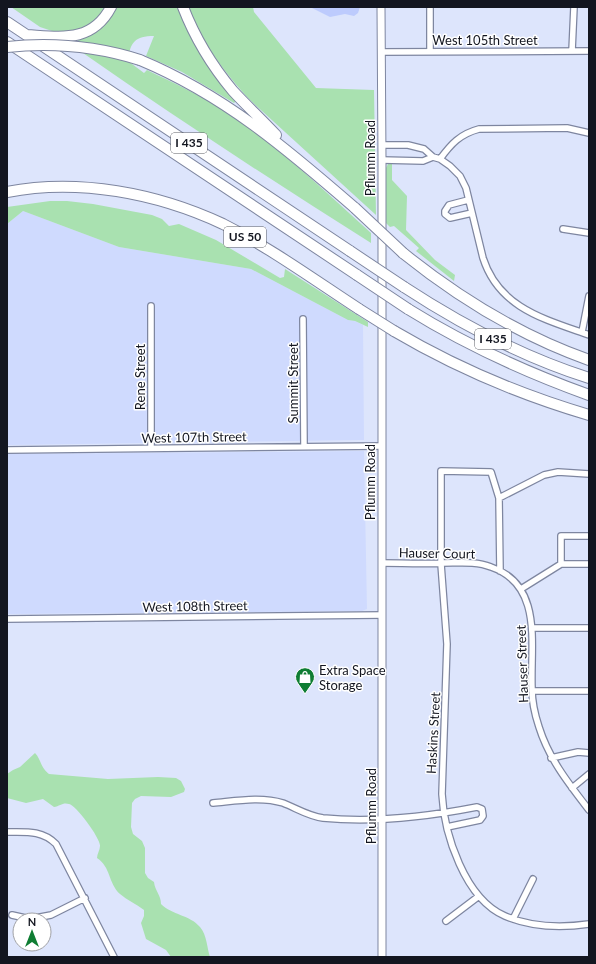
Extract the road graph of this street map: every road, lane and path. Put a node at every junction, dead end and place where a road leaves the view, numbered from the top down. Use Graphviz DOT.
graph roads {
  1 [pos="111,7"];
  2 [pos="183,7"];
  3 [pos="381,7"];
  4 [pos="430,7"];
  5 [pos="574,7"];
  6 [pos="8,23"];
  7 [pos="27,35"];
  8 [pos="7,42"];
  9 [pos="7,47"];
  10 [pos="430,51"];
  11 [pos="572,51"];
  12 [pos="589,51"];
  13 [pos="381,52"];
  14 [pos="589,133"];
  15 [pos="382,145"];
  16 [pos="297,157"];
  17 [pos="433,157"];
  18 [pos="440,159"];
  19 [pos="382,160"];
  20 [pos="7,192"];
  21 [pos="468,200"];
  22 [pos="472,213"];
  23 [pos="563,229"];
  24 [pos="589,233"];
  25 [pos="589,296"];
  26 [pos="151,306"];
  27 [pos="304,319"];
  28 [pos="582,332"];
  29 [pos="589,335"];
  30 [pos="589,360"];
  31 [pos="589,378"];
  32 [pos="589,395"];
  33 [pos="589,415"];
  34 [pos="304,446"];
  35 [pos="382,446"];
  36 [pos="151,448"];
  37 [pos="7,450"];
  38 [pos="589,474"];
  39 [pos="499,498"];
  40 [pos="589,536"];
  41 [pos="382,563"];
  42 [pos="441,564"];
  43 [pos="561,564"];
  44 [pos="589,564"];
  45 [pos="500,570"];
  46 [pos="512,579"];
  47 [pos="521,589"];
  48 [pos="382,615"];
  49 [pos="7,618"];
  50 [pos="532,628"];
  51 [pos="589,628"];
  52 [pos="532,691"];
  53 [pos="589,691"];
  54 [pos="589,753"];
  55 [pos="551,758"];
  56 [pos="589,774"];
  57 [pos="572,788"];
  58 [pos="213,803"];
  59 [pos="589,810"];
  60 [pos="443,814"];
  61 [pos="383,819"];
  62 [pos="447,827"];
  63 [pos="7,832"];
  64 [pos="533,879"];
  65 [pos="478,896"];
  66 [pos="85,898"];
  67 [pos="52,914"];
  68 [pos="513,919"];
  69 [pos="446,921"];
  70 [pos="589,924"];
  71 [pos="114,957"];
  72 [pos="382,957"];
  1 -- 7 [label="highway"];
  2 -- 16 [label="highway"];
  3 -- 13 [label="main road, Pflumm Road"];
  4 -- 10 [label="street"];
  5 -- 11 [label="street"];
  6 -- 7 [label="highway, I 435"];
  7 -- 31 [label="highway, I 435, bridge"];
  8 -- 32 [label="highway, I 435, bridge"];
  9 -- 16 [label="highway, bridge"];
  10 -- 11 [label="street, West 105th Street"];
  10 -- 13 [label="street, West 105th Street"];
  11 -- 12 [label="street, West 105th Street"];
  13 -- 15 [label="main road, Pflumm Road"];
  14 -- 18 [label="street"];
  15 -- 17 [label="street"];
  15 -- 19 [label="main road, Pflumm Road"];
  16 -- 30 [label="highway, bridge"];
  17 -- 18 [label="street"];
  17 -- 19 [label="street"];
  18 -- 21 [label="street"];
  19 -- 35 [label="main road, Pflumm Road"];
  20 -- 33 [label="highway, US 50, bridge"];
  21 -- 22 [label="street"];
  21 -- 22 [label="street"];
  22 -- 28 [label="street"];
  23 -- 24 [label="street"];
  25 -- 28 [label="street"];
  26 -- 36 [label="street, Rene Street"];
  27 -- 34 [label="street, Summit Street"];
  28 -- 29 [label="street"];
  34 -- 35 [label="street, West 107th Street"];
  34 -- 36 [label="street, West 107th Street"];
  35 -- 41 [label="main road, Pflumm Road"];
  36 -- 37 [label="street, West 107th Street"];
  38 -- 39 [label="street"];
  39 -- 42 [label="street, Haskins Street"];
  39 -- 45 [label="street"];
  40 -- 43 [label="street"];
  41 -- 42 [label="street, Hauser Court"];
  41 -- 48 [label="main road, Pflumm Road"];
  42 -- 45 [label="street, Hauser Court"];
  42 -- 60 [label="street, Haskins Street"];
  43 -- 44 [label="street"];
  43 -- 47 [label="street"];
  45 -- 46 [label="street, Hauser Court"];
  46 -- 47 [label="street, Hauser Street"];
  47 -- 50 [label="street, Hauser Street"];
  48 -- 49 [label="street, West 108th Street"];
  48 -- 61 [label="main road, Pflumm Road"];
  50 -- 51 [label="street"];
  50 -- 52 [label="street, Hauser Street"];
  52 -- 53 [label="street"];
  52 -- 55 [label="street, Hauser Street"];
  54 -- 55 [label="street"];
  55 -- 57 [label="street, Hauser Street"];
  56 -- 57 [label="street"];
  57 -- 59 [label="street, Hauser Street"];
  58 -- 61 [label="street"];
  60 -- 61 [label="street"];
  60 -- 62 [label="street, Haskins Street"];
  60 -- 62 [label="street"];
  61 -- 72 [label="main road, Pflumm Road"];
  62 -- 65 [label="street, Haskins Street"];
  63 -- 66 [label="street"];
  64 -- 68 [label="street"];
  65 -- 68 [label="street, Haskins Street"];
  65 -- 69 [label="street"];
  66 -- 67 [label="street"];
  66 -- 71 [label="street"];
  68 -- 70 [label="street, Haskins Street"];
}
